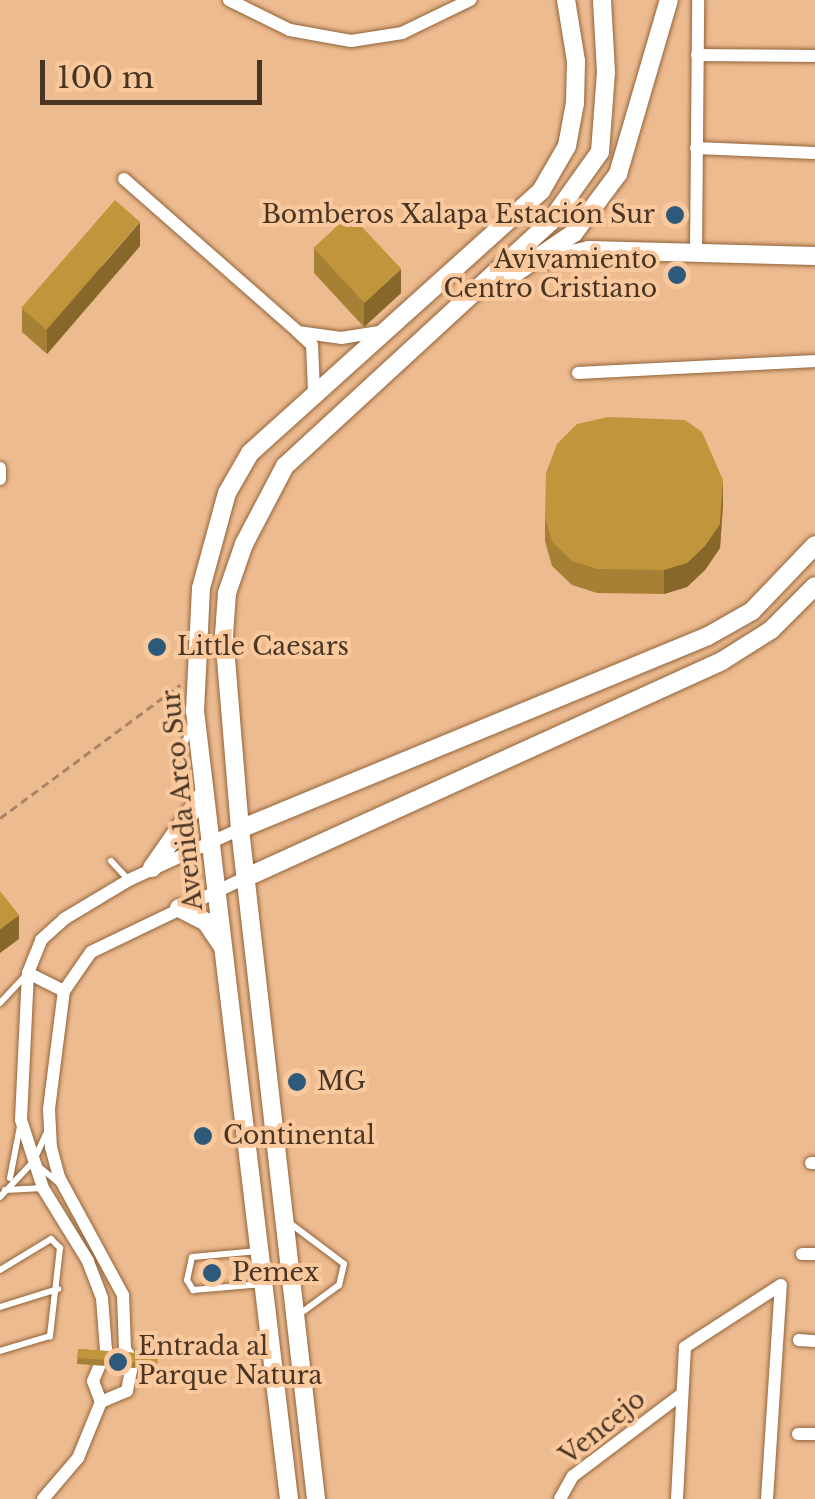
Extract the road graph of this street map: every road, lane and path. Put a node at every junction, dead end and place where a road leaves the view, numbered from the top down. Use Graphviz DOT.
graph roads {
  1 [pos="230,0"];
  2 [pos="470,0"];
  3 [pos="566,0"];
  4 [pos="602,0"];
  5 [pos="669,0"];
  6 [pos="698,0"];
  7 [pos="697,55"];
  8 [pos="815,56"];
  9 [pos="696,148"];
  10 [pos="815,154"];
  11 [pos="124,179"];
  12 [pos="550,222"];
  13 [pos="696,252"];
  14 [pos="815,256"];
  15 [pos="542,261"];
  16 [pos="470,301"];
  17 [pos="298,332"];
  18 [pos="380,332"];
  19 [pos="815,361"];
  20 [pos="578,372"];
  21 [pos="314,391"];
  22 [pos="0,468"];
  23 [pos="0,479"];
  24 [pos="815,546"];
  25 [pos="815,586"];
  26 [pos="194,675"];
  27 [pos="195,711"];
  28 [pos="180,758"];
  29 [pos="204,794"];
  30 [pos="0,818"];
  31 [pos="240,829"];
  32 [pos="210,842"];
  33 [pos="111,861"];
  34 [pos="152,868"];
  35 [pos="247,877"];
  36 [pos="129,880"];
  37 [pos="218,889"];
  38 [pos="179,908"];
  39 [pos="226,952"];
  40 [pos="28,973"];
  41 [pos="64,991"];
  42 [pos="0,1003"];
  43 [pos="49,1109"];
  44 [pos="21,1116"];
  45 [pos="50,1126"];
  46 [pos="33,1162"];
  47 [pos="9,1181"];
  48 [pos="65,1187"];
  49 [pos="42,1188"];
  50 [pos="2,1194"];
  51 [pos="286,1220"];
  52 [pos="260,1250"];
  53 [pos="0,1270"];
  54 [pos="264,1284"];
  55 [pos="58,1289"];
  56 [pos="0,1307"];
  57 [pos="296,1317"];
  58 [pos="799,1340"];
  59 [pos="815,1340"];
  60 [pos="125,1349"];
  61 [pos="106,1350"];
  62 [pos="0,1352"];
  63 [pos="680,1396"];
  64 [pos="101,1402"];
  65 [pos="798,1434"];
  66 [pos="815,1434"];
  67 [pos="44,1499"];
  68 [pos="288,1499"];
  69 [pos="316,1499"];
  70 [pos="560,1499"];
  71 [pos="677,1499"];
  72 [pos="767,1499"];
  1 -- 2 [label="street"];
  3 -- 18 [label="main road, Avenida Arco Sur"];
  4 -- 12 [label="main road"];
  5 -- 15 [label="main road"];
  6 -- 7 [label="street"];
  7 -- 8 [label="street"];
  7 -- 9 [label="street"];
  9 -- 10 [label="street"];
  9 -- 13 [label="street"];
  11 -- 17 [label="street"];
  12 -- 15 [label="main road"];
  12 -- 16 [label="main road"];
  13 -- 14 [label="main road"];
  13 -- 15 [label="main road"];
  15 -- 16 [label="main road"];
  16 -- 31 [label="main road"];
  17 -- 18 [label="street"];
  17 -- 21 [label="street"];
  18 -- 21 [label="main road, Avenida Arco Sur"];
  19 -- 20 [label="street"];
  21 -- 26 [label="main road, Avenida Arco Sur"];
  22 -- 23 [label="street"];
  24 -- 31 [label="main road"];
  25 -- 35 [label="main road"];
  26 -- 27 [label="main road, Avenida Arco Sur"];
  26 -- 30 [label="path"];
  27 -- 28 [label="lane"];
  27 -- 29 [label="main road, Avenida Arco Sur"];
  29 -- 32 [label="main road, Avenida Arco Sur"];
  29 -- 34 [label="main road"];
  31 -- 32 [label="street"];
  31 -- 35 [label="main road"];
  32 -- 34 [label="street"];
  32 -- 37 [label="main road, Avenida Arco Sur"];
  33 -- 36 [label="lane"];
  34 -- 36 [label="street"];
  35 -- 37 [label="street"];
  35 -- 51 [label="main road"];
  36 -- 40 [label="street"];
  37 -- 38 [label="street"];
  37 -- 39 [label="main road, Avenida Arco Sur"];
  38 -- 39 [label="main road"];
  38 -- 41 [label="street"];
  39 -- 52 [label="main road, Avenida Arco Sur"];
  40 -- 41 [label="street"];
  40 -- 42 [label="lane"];
  40 -- 44 [label="street"];
  41 -- 43 [label="street"];
  43 -- 44 [label="street"];
  43 -- 45 [label="street"];
  44 -- 46 [label="street"];
  44 -- 47 [label="lane"];
  45 -- 46 [label="lane"];
  45 -- 48 [label="street"];
  46 -- 47 [label="lane"];
  46 -- 48 [label="lane"];
  46 -- 49 [label="street"];
  47 -- 50 [label="lane"];
  48 -- 60 [label="street"];
  49 -- 50 [label="lane"];
  49 -- 61 [label="street"];
  51 -- 57 [label="main road"];
  51 -- 57 [label="lane"];
  52 -- 54 [label="main road, Avenida Arco Sur"];
  52 -- 54 [label="lane"];
  53 -- 55 [label="lane"];
  54 -- 68 [label="main road, Avenida Arco Sur"];
  55 -- 56 [label="lane"];
  55 -- 62 [label="lane"];
  57 -- 69 [label="main road"];
  58 -- 59 [label="street"];
  60 -- 61 [label="street"];
  60 -- 64 [label="street"];
  61 -- 64 [label="street"];
  63 -- 70 [label="street, Vencejo"];
  63 -- 71 [label="street"];
  63 -- 72 [label="street"];
  64 -- 67 [label="street"];
  65 -- 66 [label="street"];
}
